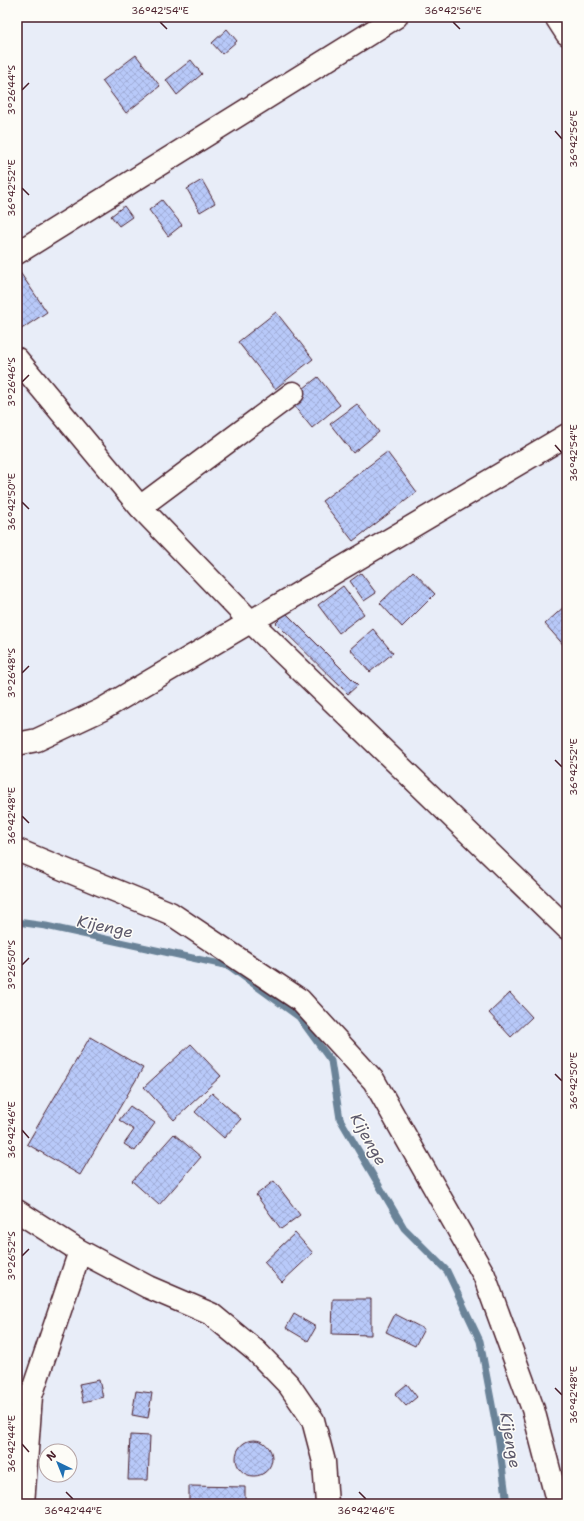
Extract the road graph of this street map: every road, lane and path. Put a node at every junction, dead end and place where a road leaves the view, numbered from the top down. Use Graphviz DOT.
graph roads {
  1 [pos="396,17"];
  2 [pos="556,17"];
  3 [pos="567,34"];
  4 [pos="17,253"];
  5 [pos="17,360"];
  6 [pos="293,393"];
  7 [pos="567,435"];
  8 [pos="140,507"];
  9 [pos="251,622"];
  10 [pos="17,744"];
  11 [pos="17,850"];
  12 [pos="567,928"];
  13 [pos="17,1211"];
  14 [pos="80,1251"];
  15 [pos="22,1504"];
  16 [pos="327,1504"];
  17 [pos="558,1504"];
  1 -- 4 [label="street"];
  2 -- 3 [label="street"];
  5 -- 8 [label="street"];
  6 -- 8 [label="street"];
  7 -- 9 [label="street"];
  8 -- 9 [label="street"];
  9 -- 10 [label="street"];
  9 -- 12 [label="street"];
  11 -- 17 [label="street"];
  13 -- 14 [label="street"];
  14 -- 15 [label="street"];
  14 -- 16 [label="street"];
}
